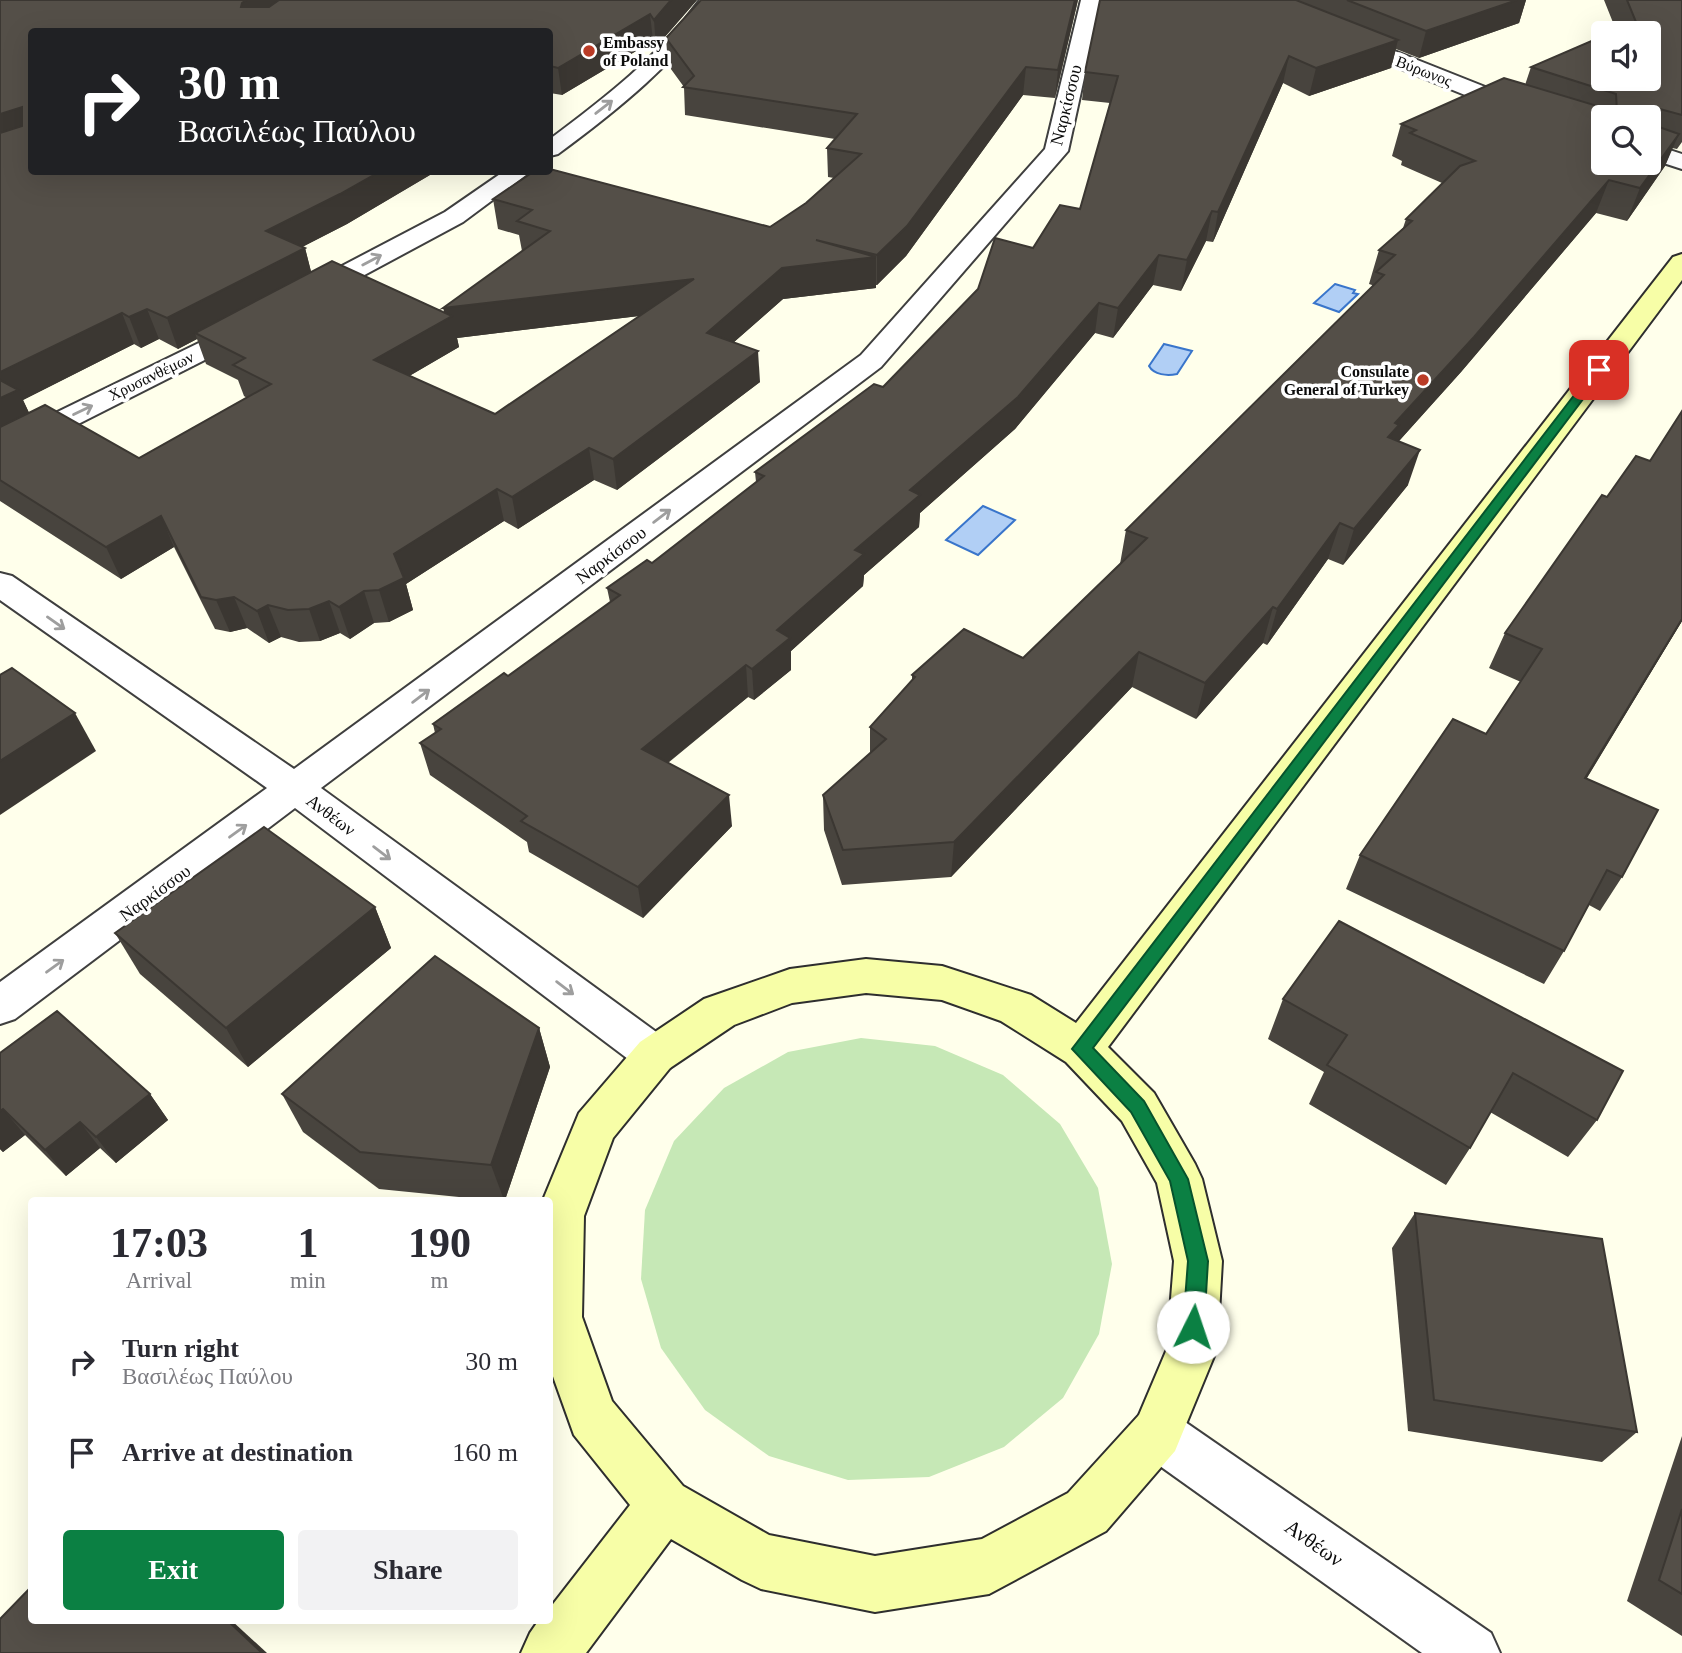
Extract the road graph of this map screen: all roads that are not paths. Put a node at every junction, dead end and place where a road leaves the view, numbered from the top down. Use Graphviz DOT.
graph roads {
  1 [pos="710,0"];
  2 [pos="1091,0"];
  3 [pos="1248,0"];
  4 [pos="1591,131"];
  5 [pos="553,147"];
  6 [pos="1661,155"];
  7 [pos="1682,162"];
  8 [pos="514,175"];
  9 [pos="1682,261"];
  10 [pos="0,452"];
  11 [pos="0,584"];
  12 [pos="296,789"];
  13 [pos="0,1006"];
  14 [pos="1082,1049"];
  15 [pos="655,1055"];
  16 [pos="1157,1433"];
  17 [pos="664,1505"];
  18 [pos="550,1653"];
  19 [pos="1471,1653"];
  5 -- 1 [label="street, one-way"];
  12 -- 2 [label="street, Ναρκίσσου, one-way"];
  3 -- 4 [label="street, Βύρωνος"];
  6 -- 7 [label="street"];
  10 -- 8 [label="street, Χρυσανθέμων, one-way"];
  9 -- 14 [label="street"];
  11 -- 12 [label="street, Ανθέων, one-way"];
  13 -- 12 [label="street, Ναρκίσσου, one-way"];
  12 -- 15 [label="street, Ανθέων, one-way"];
  14 -- 15 [label="street"];
  14 -- 16 [label="street"];
  15 -- 17 [label="street"];
  16 -- 17 [label="street"];
  16 -- 19 [label="street, Ανθέων"];
  17 -- 18 [label="street"];
}
